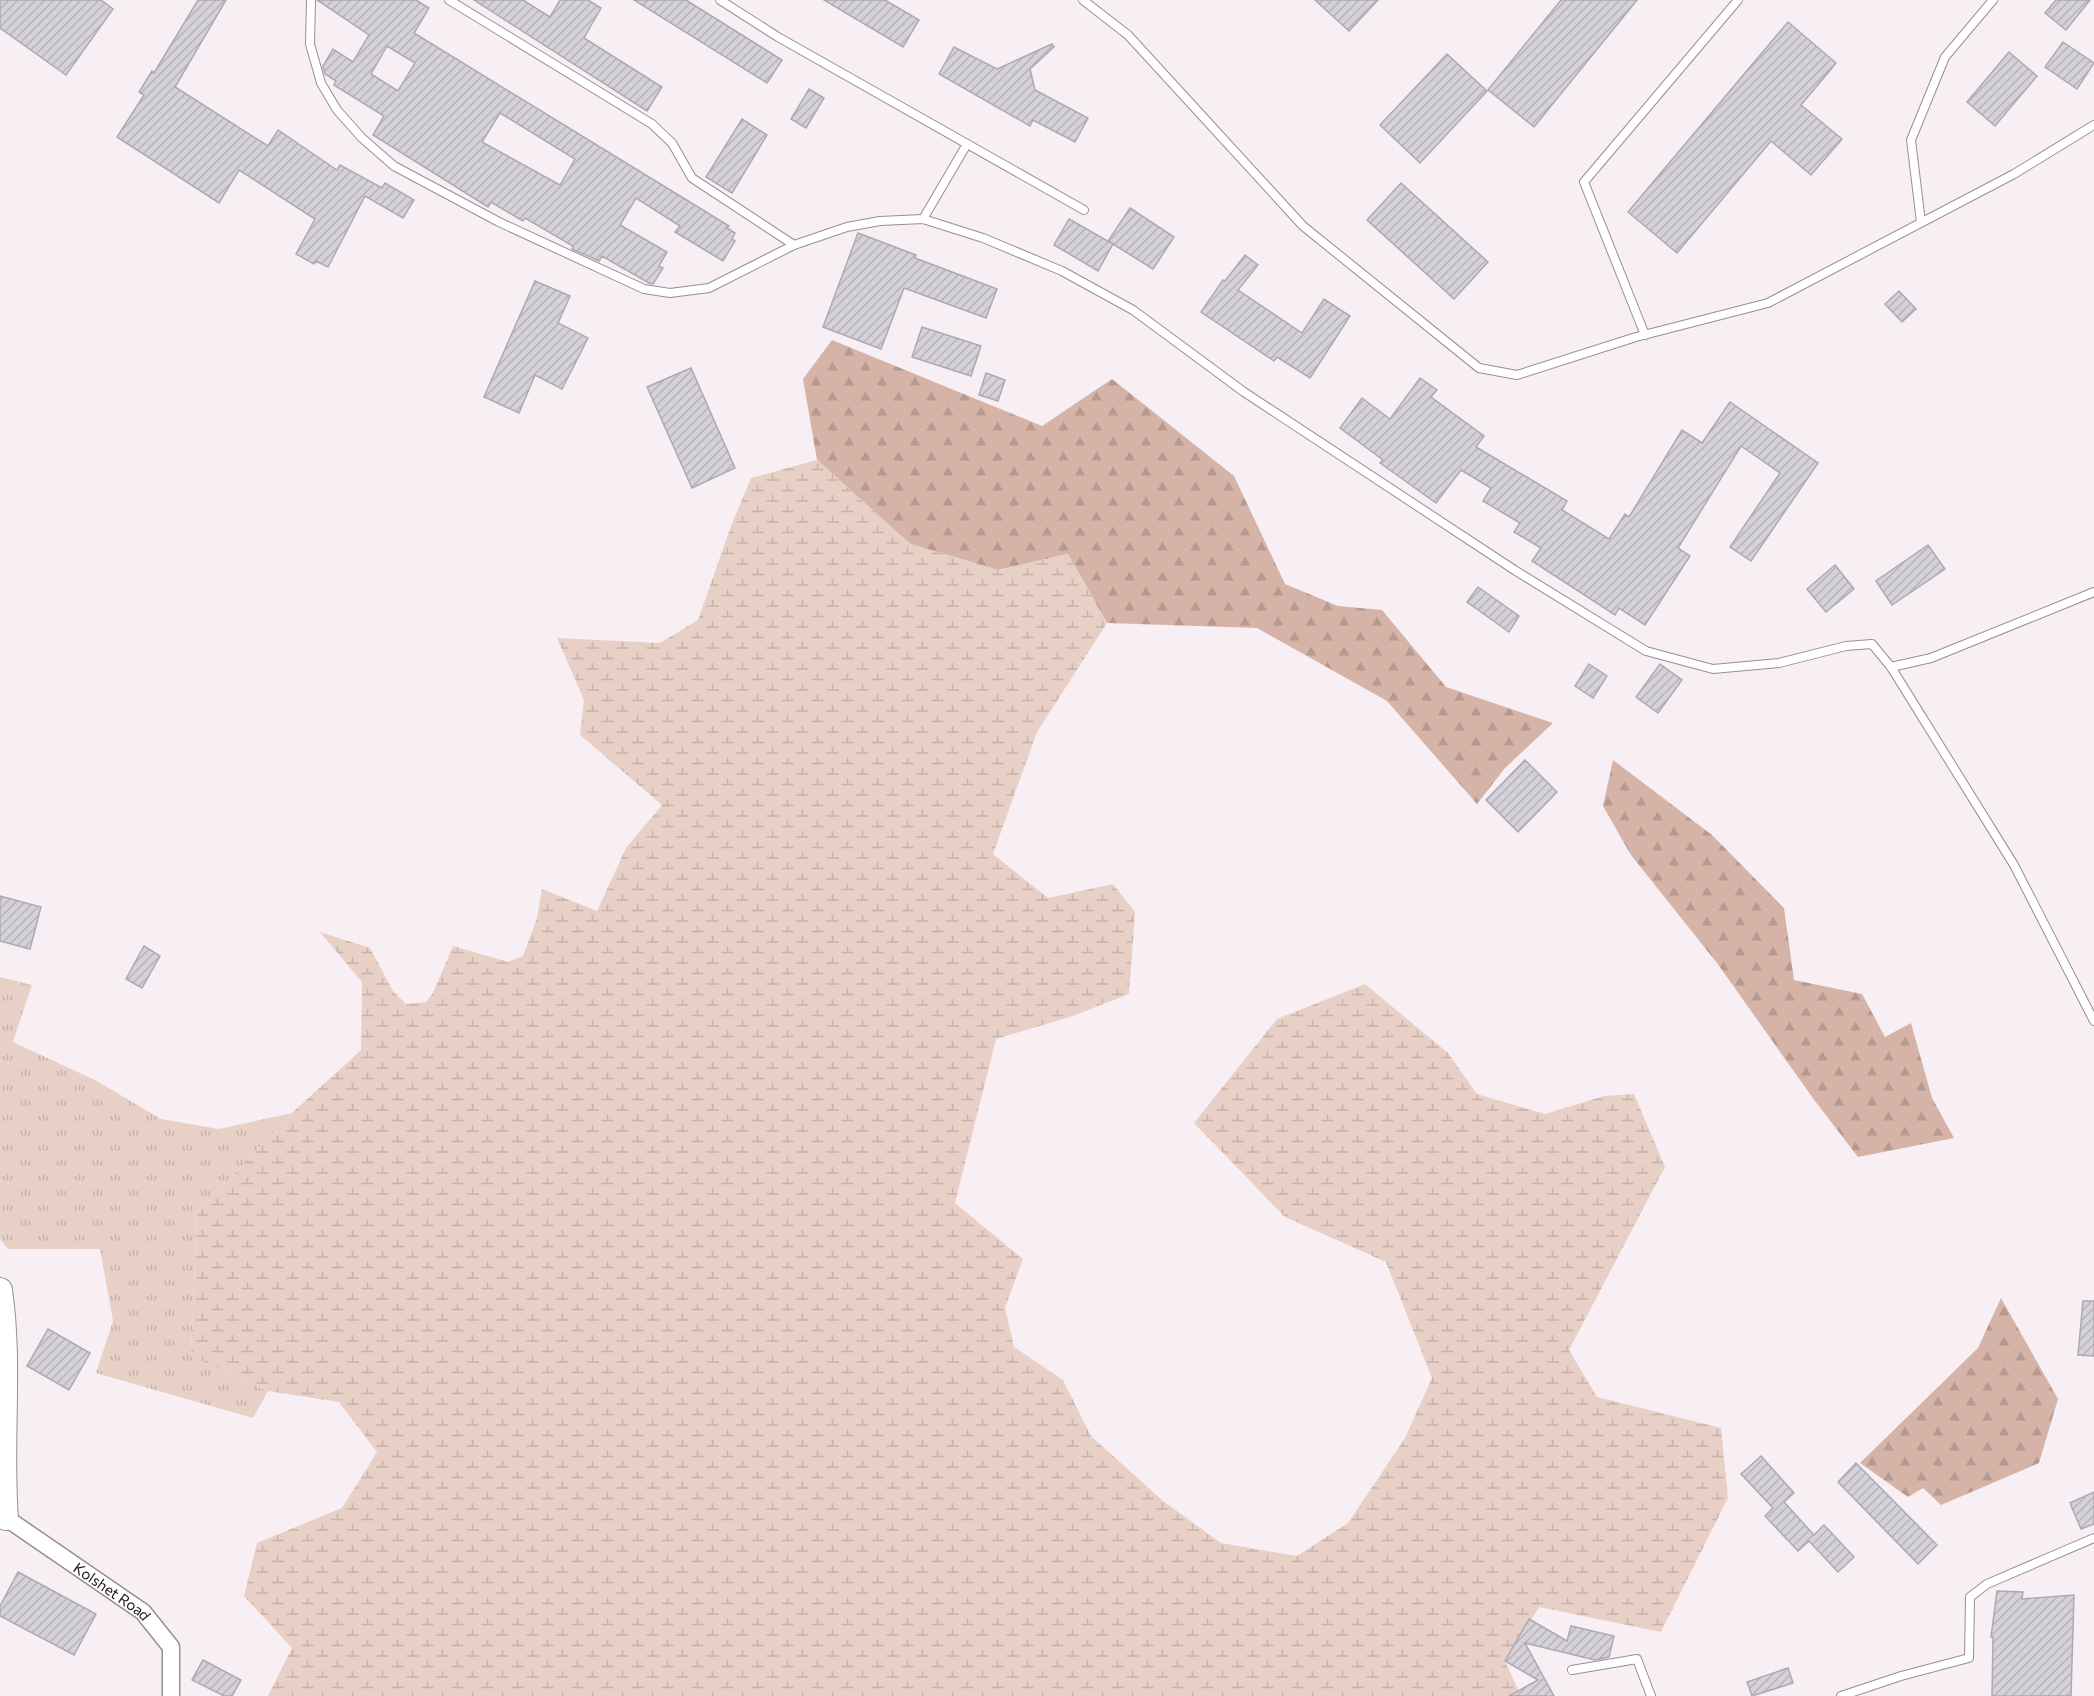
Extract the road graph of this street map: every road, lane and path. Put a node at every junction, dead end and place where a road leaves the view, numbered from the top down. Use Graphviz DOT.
graph roads {
  1 [pos="311,0"];
  2 [pos="449,0"];
  3 [pos="720,0"];
  4 [pos="1083,0"];
  5 [pos="1738,0"];
  6 [pos="1993,0"];
  7 [pos="2094,125"];
  8 [pos="967,144"];
  9 [pos="1084,210"];
  10 [pos="923,219"];
  11 [pos="1922,222"];
  12 [pos="794,245"];
  13 [pos="1645,335"];
  14 [pos="2094,591"];
  15 [pos="1891,667"];
  16 [pos="2094,1021"];
  17 [pos="0,1290"];
  18 [pos="0,1482"];
  19 [pos="3,1515"];
  20 [pos="2094,1538"];
  21 [pos="1572,1670"];
  22 [pos="171,1696"];
  23 [pos="1651,1696"];
  24 [pos="1841,1696"];
  1 -- 12 [label="lane"];
  2 -- 12 [label="lane"];
  3 -- 8 [label="lane"];
  4 -- 13 [label="lane"];
  5 -- 13 [label="lane"];
  6 -- 11 [label="lane"];
  7 -- 11 [label="lane"];
  8 -- 9 [label="lane"];
  8 -- 10 [label="lane"];
  10 -- 12 [label="lane"];
  10 -- 15 [label="lane"];
  11 -- 13 [label="lane"];
  14 -- 15 [label="lane"];
  15 -- 16 [label="lane"];
  17 -- 18 [label="street, Kolshet Road"];
  18 -- 19 [label="street, Kolshet Road"];
  19 -- 22 [label="street, Kolshet Road"];
  20 -- 24 [label="lane"];
  21 -- 23 [label="lane"];
}
